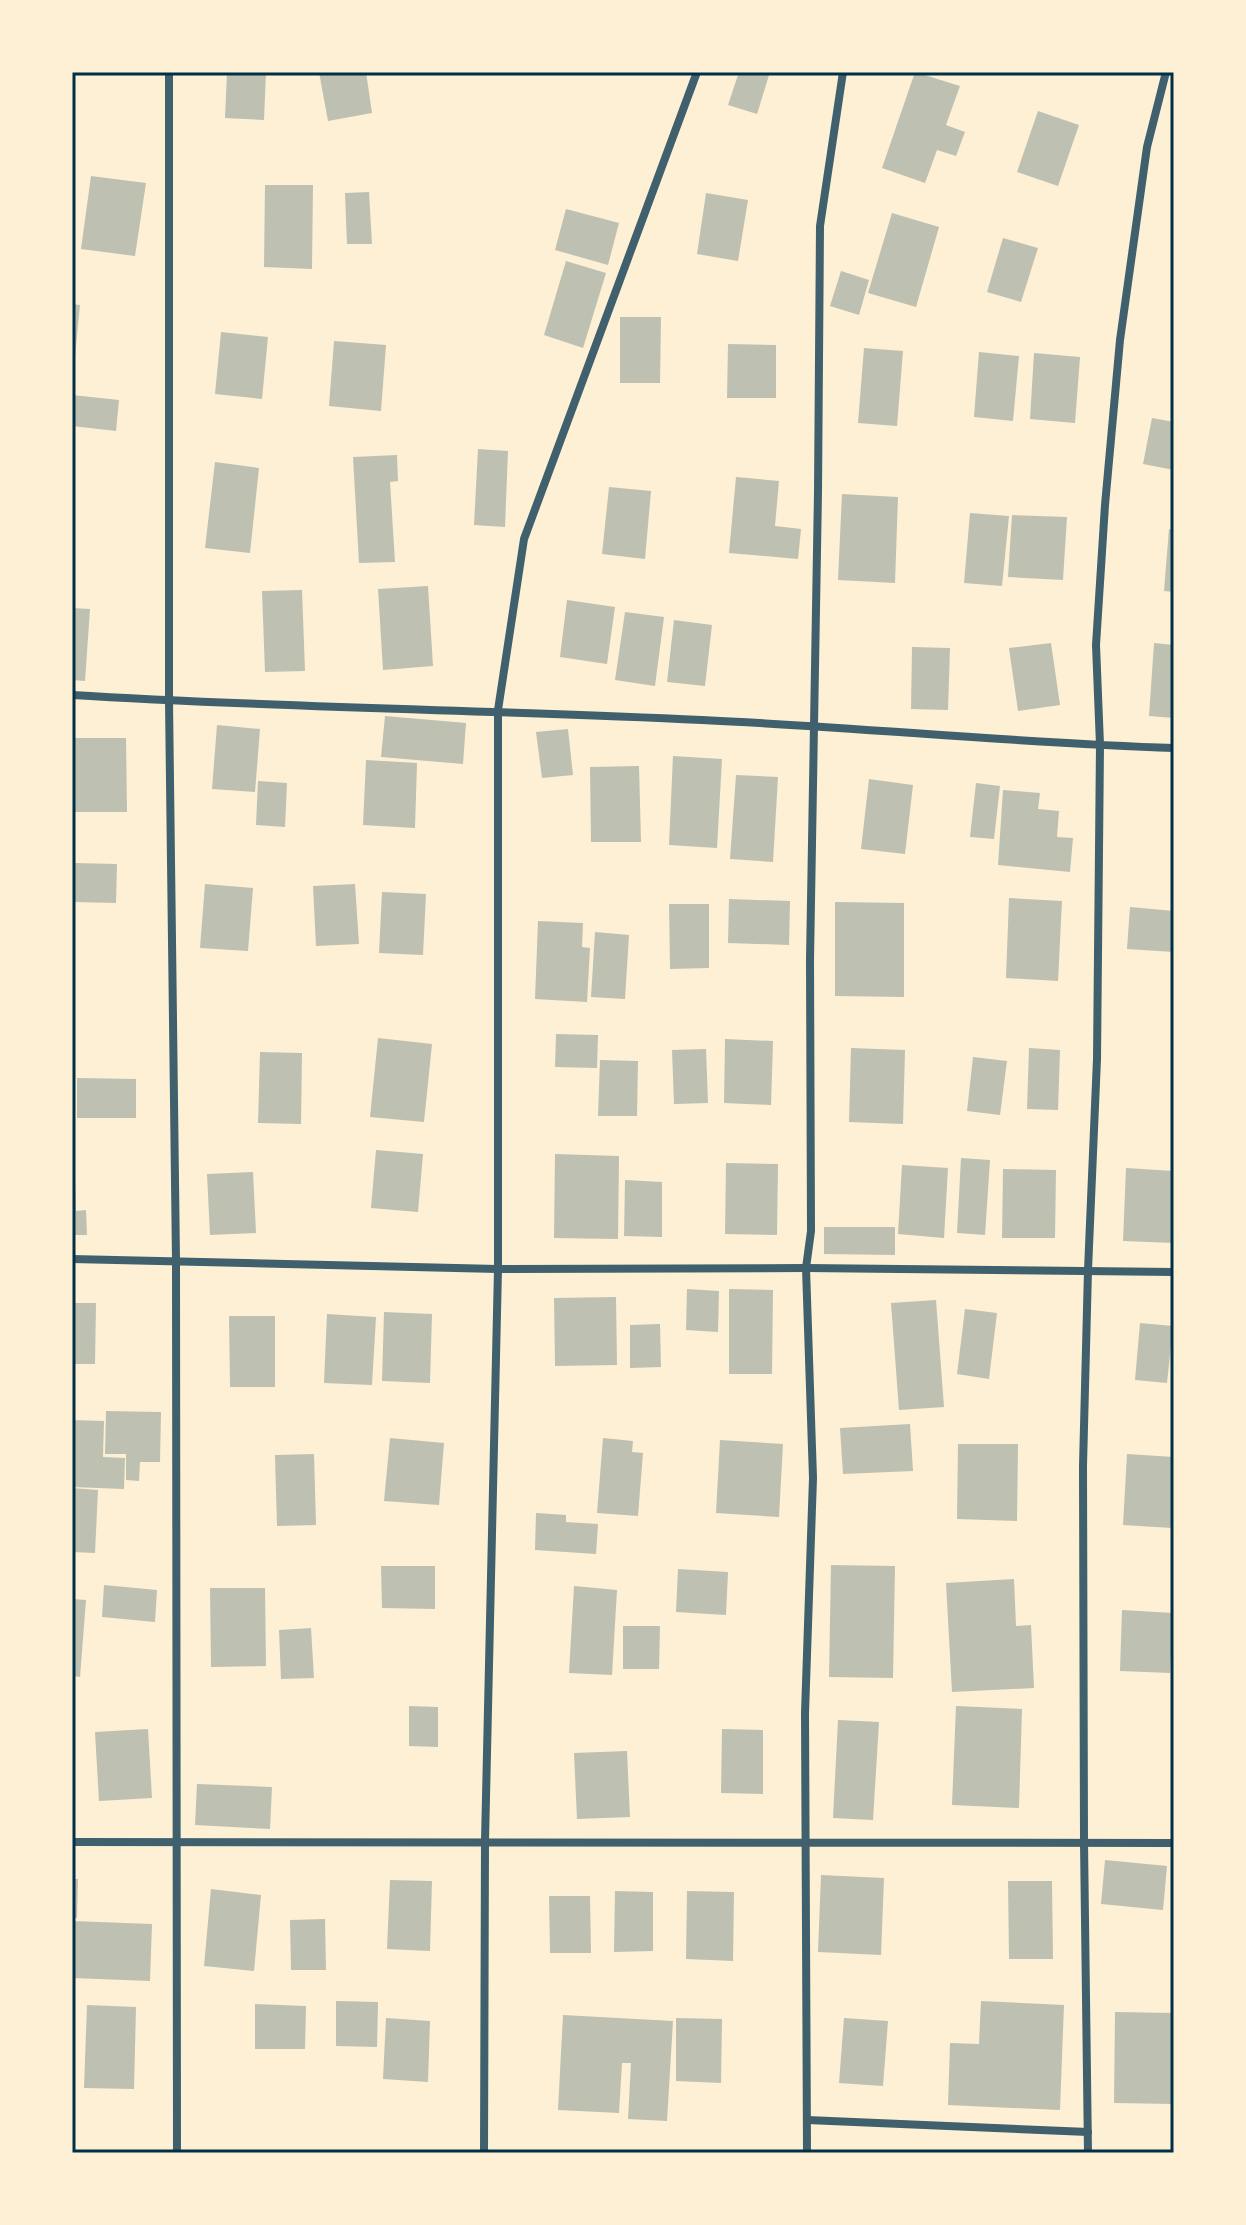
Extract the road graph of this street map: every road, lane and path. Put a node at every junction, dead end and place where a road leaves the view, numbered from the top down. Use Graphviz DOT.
graph roads {
  1 [pos="169,72"];
  2 [pos="697,72"];
  3 [pos="843,72"];
  4 [pos="1166,72"];
  5 [pos="72,695"];
  6 [pos="169,701"];
  7 [pos="498,710"];
  8 [pos="813,725"];
  9 [pos="1100,745"];
  10 [pos="1174,748"];
  11 [pos="72,1259"];
  12 [pos="176,1260"];
  13 [pos="806,1268"];
  14 [pos="498,1269"];
  15 [pos="1088,1270"];
  16 [pos="1174,1272"];
  17 [pos="485,1841"];
  18 [pos="72,1842"];
  19 [pos="175,1842"];
  20 [pos="804,1842"];
  21 [pos="1084,1842"];
  22 [pos="1174,1843"];
  23 [pos="807,2120"];
  24 [pos="1088,2132"];
  25 [pos="177,2153"];
  26 [pos="484,2153"];
  27 [pos="807,2153"];
  28 [pos="1088,2153"];
  1 -- 6 [label="street"];
  2 -- 7 [label="street"];
  3 -- 8 [label="street"];
  4 -- 9 [label="street"];
  5 -- 6 [label="street"];
  6 -- 7 [label="street"];
  6 -- 12 [label="street"];
  7 -- 8 [label="street"];
  7 -- 14 [label="street"];
  8 -- 9 [label="street"];
  8 -- 13 [label="street"];
  9 -- 10 [label="street"];
  9 -- 15 [label="street"];
  11 -- 12 [label="street"];
  12 -- 14 [label="street"];
  12 -- 19 [label="street"];
  13 -- 14 [label="street"];
  13 -- 15 [label="street"];
  13 -- 20 [label="street"];
  14 -- 17 [label="street"];
  15 -- 16 [label="street"];
  15 -- 21 [label="street"];
  17 -- 19 [label="street"];
  17 -- 20 [label="street"];
  17 -- 26 [label="street"];
  18 -- 19 [label="street"];
  19 -- 25 [label="street"];
  20 -- 21 [label="street"];
  20 -- 23 [label="street"];
  21 -- 22 [label="street"];
  21 -- 24 [label="street"];
  23 -- 24 [label="street"];
  23 -- 27 [label="street"];
  24 -- 28 [label="street"];
}
